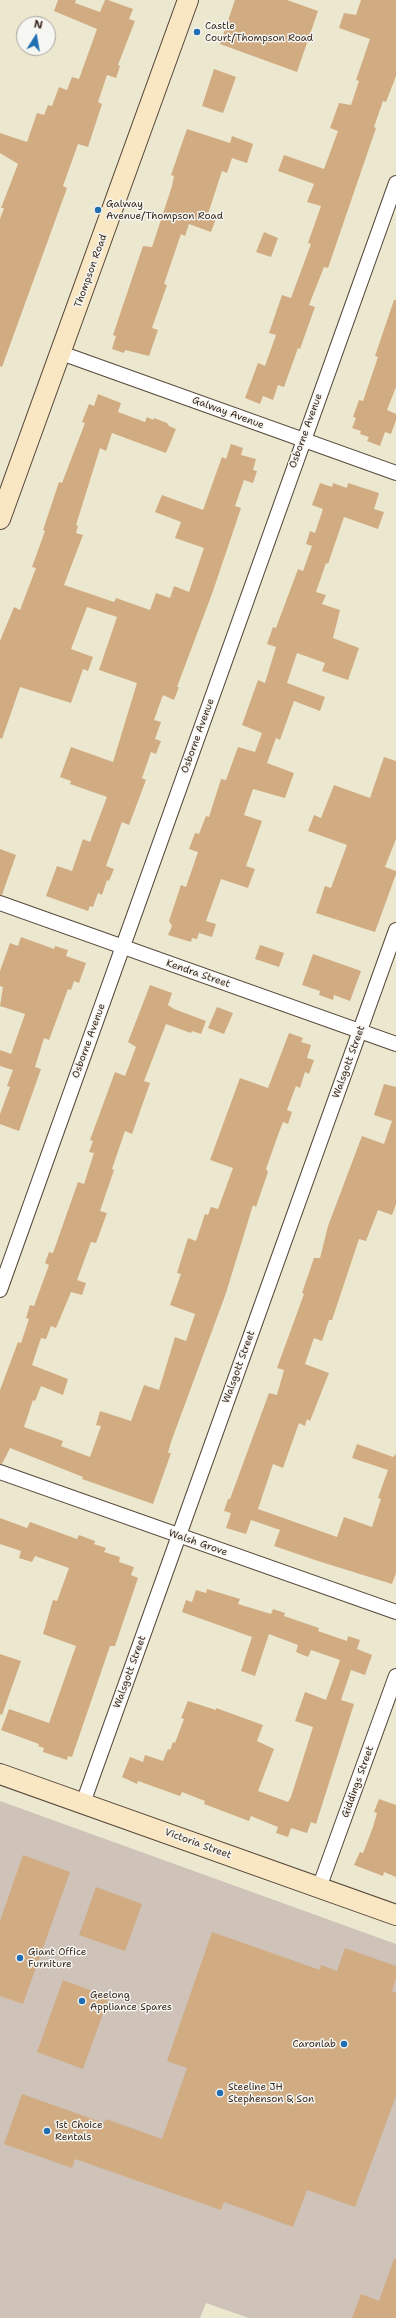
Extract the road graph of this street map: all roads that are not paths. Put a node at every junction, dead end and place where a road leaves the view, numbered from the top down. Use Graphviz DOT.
graph roads {
  1 [pos="188,0"];
  2 [pos="396,183"];
  3 [pos="61,353"];
  4 [pos="303,440"];
  5 [pos="396,473"];
  6 [pos="0,519"];
  7 [pos="0,903"];
  8 [pos="396,930"];
  9 [pos="123,948"];
  10 [pos="360,1031"];
  11 [pos="396,1044"];
  12 [pos="0,1290"];
  13 [pos="0,1472"];
  14 [pos="178,1536"];
  15 [pos="396,1612"];
  16 [pos="396,1676"];
  17 [pos="0,1774"];
  18 [pos="83,1803"];
  19 [pos="319,1888"];
  20 [pos="396,1915"];
  1 -- 3 [label="main road, Thompson Road"];
  2 -- 4 [label="street, Osborne Avenue"];
  3 -- 4 [label="street, Galway Avenue"];
  3 -- 6 [label="main road, Thompson Road"];
  4 -- 5 [label="street, Galway Avenue"];
  4 -- 9 [label="street, Osborne Avenue"];
  7 -- 9 [label="street, Kendra Street"];
  8 -- 10 [label="street, Walsgott Street"];
  9 -- 10 [label="street, Kendra Street"];
  9 -- 12 [label="street, Osborne Avenue"];
  10 -- 11 [label="street, Kendra Street"];
  10 -- 14 [label="street, Walsgott Street"];
  13 -- 14 [label="street, Walsh Grove"];
  14 -- 15 [label="street, Walsh Grove"];
  14 -- 18 [label="street, Walsgott Street"];
  16 -- 19 [label="street, Giddings Street"];
  17 -- 18 [label="main road, Victoria Street"];
  18 -- 19 [label="main road, Victoria Street"];
  19 -- 20 [label="main road, Victoria Street"];
}
